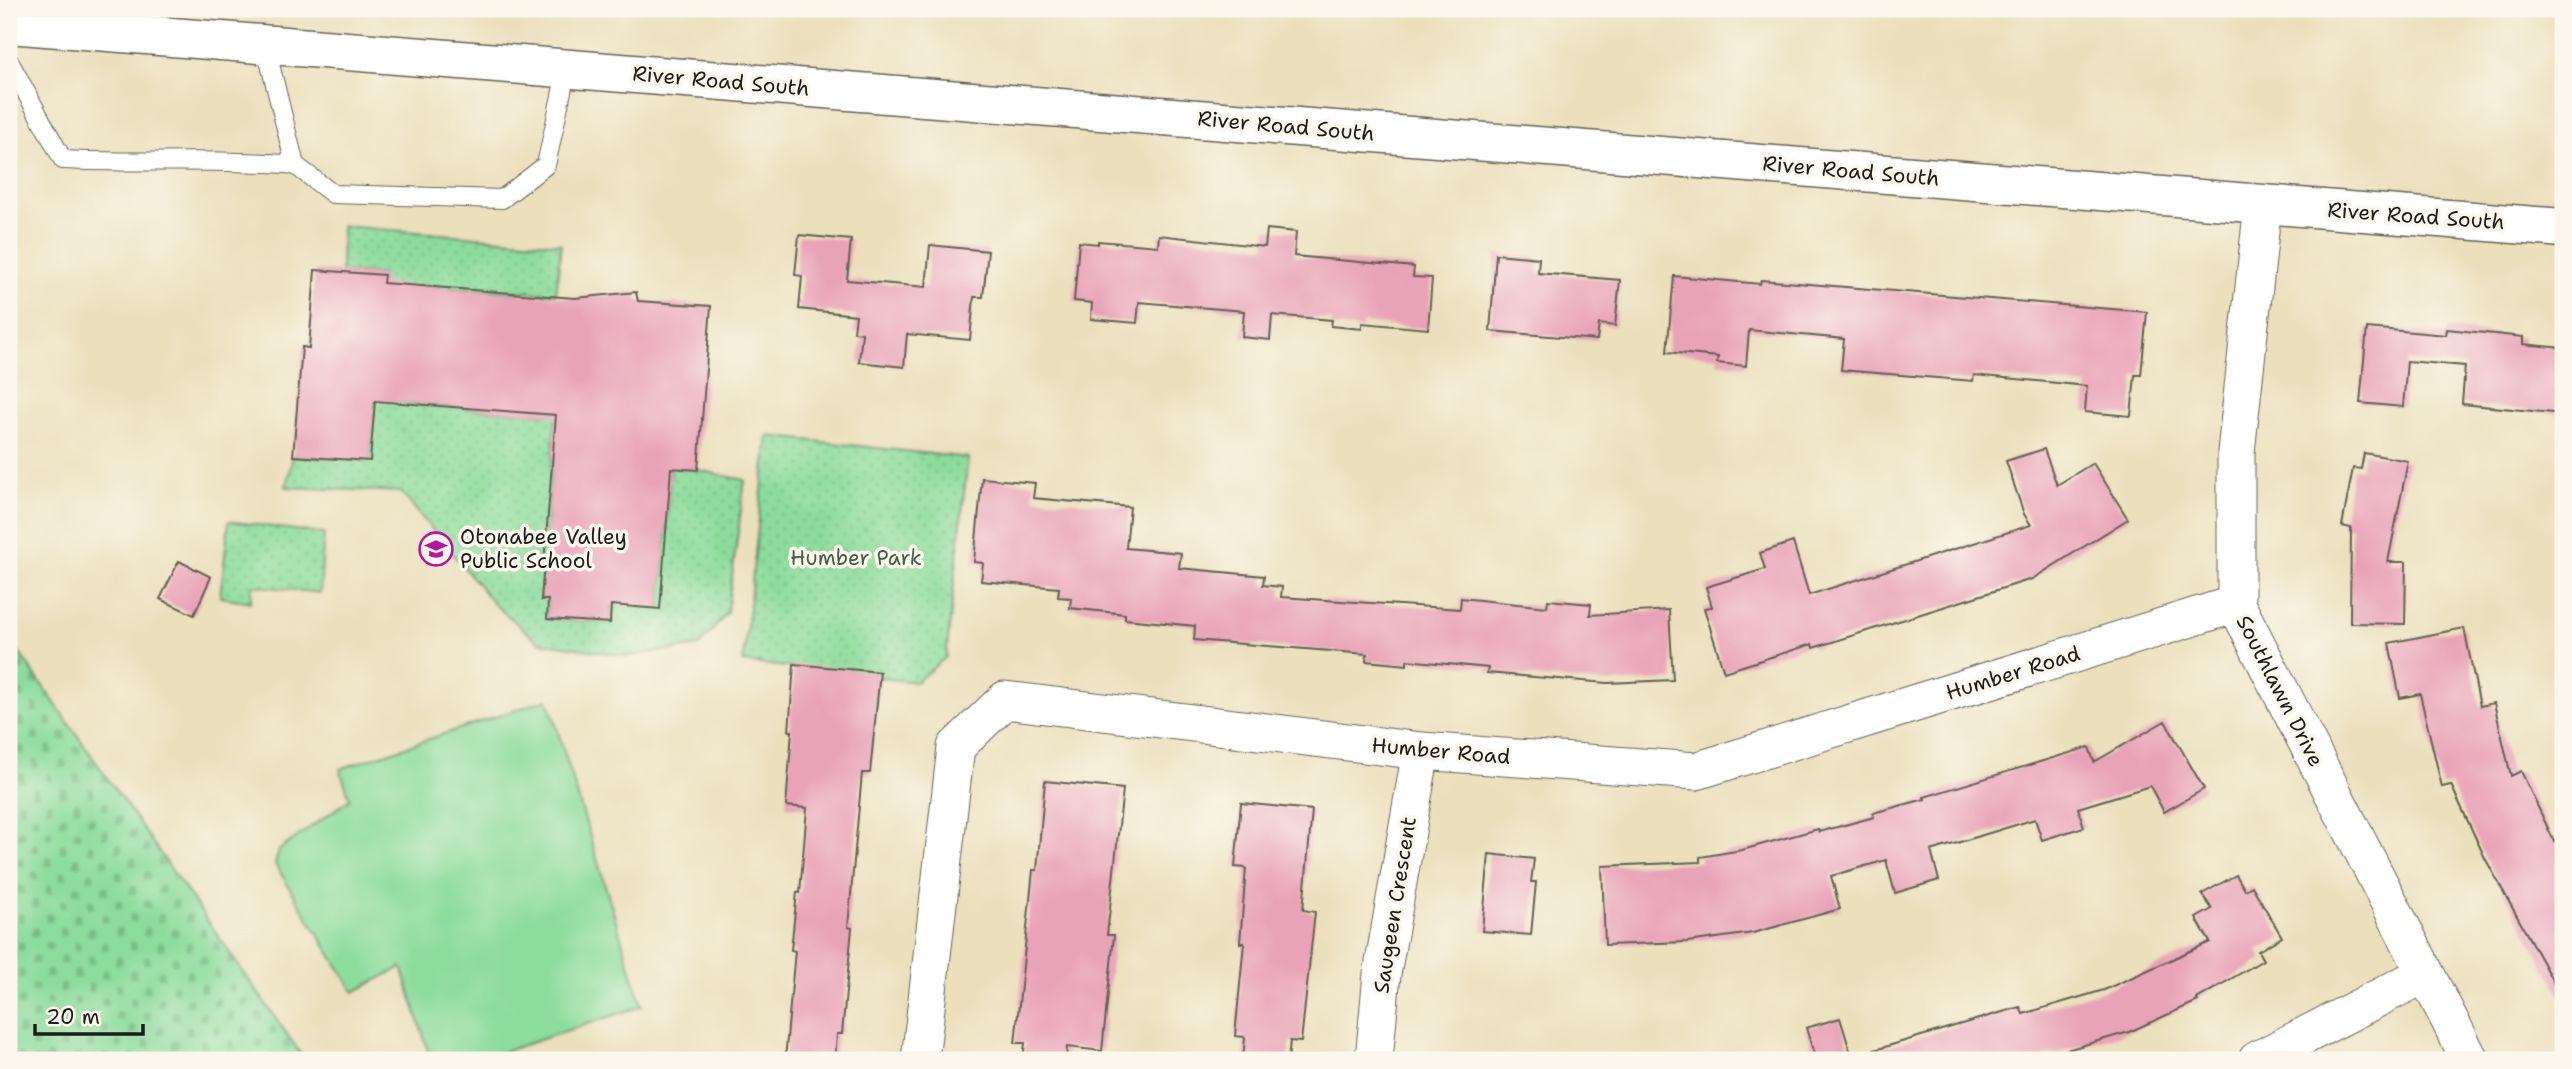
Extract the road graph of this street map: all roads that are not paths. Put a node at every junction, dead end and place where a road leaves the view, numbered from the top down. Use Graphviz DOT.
graph roads {
  1 [pos="9,24"];
  2 [pos="265,44"];
  3 [pos="9,61"];
  4 [pos="567,68"];
  5 [pos="295,165"];
  6 [pos="2263,204"];
  7 [pos="2563,228"];
  8 [pos="2236,604"];
  9 [pos="1421,751"];
  10 [pos="2425,974"];
  11 [pos="920,1060"];
  12 [pos="1374,1060"];
  13 [pos="2257,1060"];
  14 [pos="2470,1060"];
  1 -- 2 [label="street, River Road South"];
  2 -- 4 [label="street, River Road South"];
  2 -- 5 [label="lane"];
  3 -- 5 [label="lane"];
  4 -- 5 [label="lane"];
  4 -- 6 [label="street, River Road South"];
  6 -- 7 [label="street, River Road South"];
  6 -- 8 [label="street, Southlawn Drive"];
  8 -- 9 [label="street, Humber Road"];
  8 -- 10 [label="street, Southlawn Drive"];
  9 -- 11 [label="street, Humber Road"];
  9 -- 12 [label="street, Saugeen Crescent"];
  10 -- 13 [label="street"];
  10 -- 14 [label="street, Southlawn Drive"];
}
